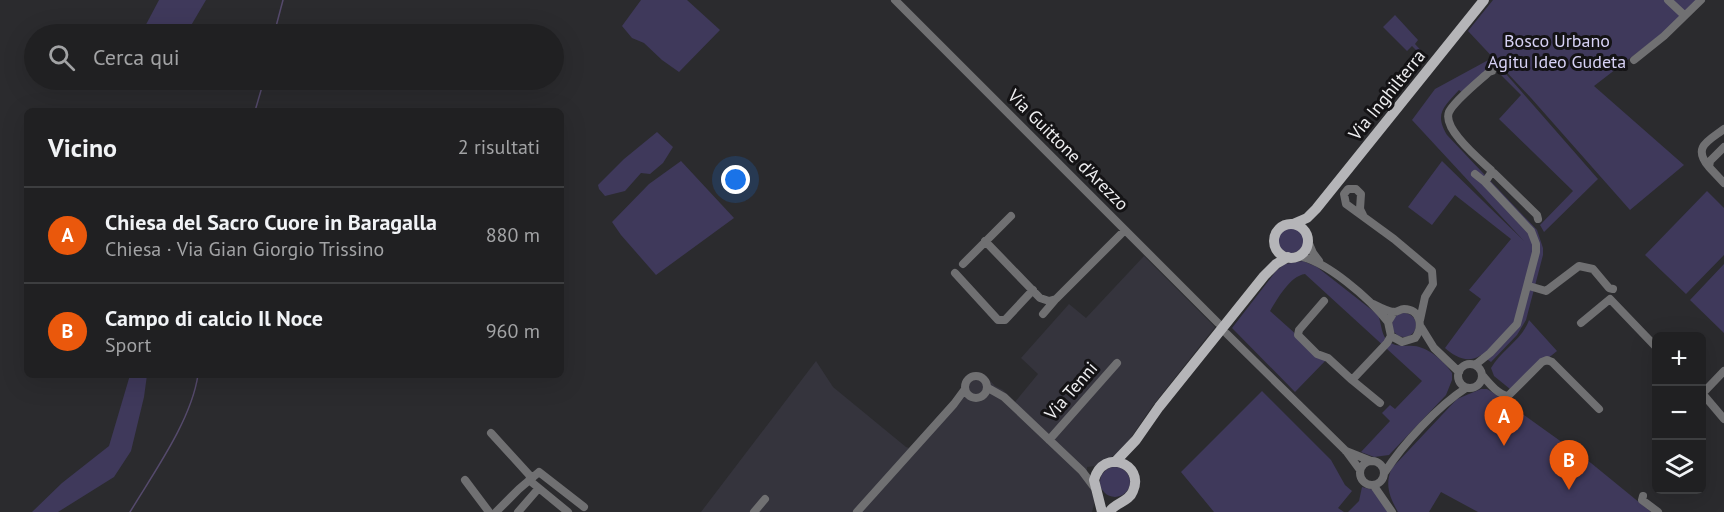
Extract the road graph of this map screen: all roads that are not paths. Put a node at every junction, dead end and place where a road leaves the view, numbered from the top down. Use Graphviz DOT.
graph roads {
  1 [pos="895,0"];
  2 [pos="1484,0"];
  3 [pos="1668,0"];
  4 [pos="1701,0"];
  5 [pos="1684,15"];
  6 [pos="1634,60"];
  7 [pos="1491,71"];
  8 [pos="1724,129"];
  9 [pos="1724,147"];
  10 [pos="1709,167"];
  11 [pos="1491,172"];
  12 [pos="1474,174"];
  13 [pos="1485,182"];
  14 [pos="1724,183"];
  15 [pos="1316,209"];
  16 [pos="1363,215"];
  17 [pos="1011,216"];
  18 [pos="1538,219"];
  19 [pos="1293,224"];
  20 [pos="1125,230"];
  21 [pos="1307,238"];
  22 [pos="985,241"];
  23 [pos="1276,248"];
  24 [pos="1293,257"];
  25 [pos="963,264"];
  26 [pos="1321,264"];
  27 [pos="955,273"];
  28 [pos="1264,276"];
  29 [pos="1528,286"];
  30 [pos="1613,289"];
  31 [pos="1033,291"];
  32 [pos="1425,297"];
  33 [pos="1056,299"];
  34 [pos="1324,301"];
  35 [pos="1371,303"];
  36 [pos="1405,309"];
  37 [pos="1394,312"];
  38 [pos="1043,314"];
  39 [pos="1388,322"];
  40 [pos="1218,323"];
  41 [pos="1420,323"];
  42 [pos="1581,323"];
  43 [pos="1227,334"];
  44 [pos="1392,340"];
  45 [pos="1412,340"];
  46 [pos="1652,343"];
  47 [pos="1434,348"];
  48 [pos="1117,363"];
  49 [pos="1479,370"];
  50 [pos="1460,371"];
  51 [pos="1724,371"];
  52 [pos="1352,380"];
  53 [pos="1479,385"];
  54 [pos="1466,388"];
  55 [pos="1493,388"];
  56 [pos="1706,390"];
  57 [pos="987,391"];
  58 [pos="968,393"];
  59 [pos="1450,398"];
  60 [pos="1706,399"];
  61 [pos="1380,403"];
  62 [pos="1599,409"];
  63 [pos="1724,419"];
  64 [pos="491,433"];
  65 [pos="1049,440"];
  66 [pos="1137,440"];
  67 [pos="1346,451"];
  68 [pos="1371,461"];
  69 [pos="1073,462"];
  70 [pos="1115,462"];
  71 [pos="1100,468"];
  72 [pos="1383,468"];
  73 [pos="1130,469"];
  74 [pos="1360,470"];
  75 [pos="530,479"];
  76 [pos="465,480"];
  77 [pos="1377,484"];
  78 [pos="538,489"];
  79 [pos="1097,492"];
  80 [pos="1643,496"];
  81 [pos="765,499"];
  82 [pos="1118,503"];
  83 [pos="584,507"];
  84 [pos="489,512"];
  85 [pos="496,512"];
  86 [pos="518,512"];
  87 [pos="568,512"];
  88 [pos="754,512"];
  89 [pos="857,512"];
  90 [pos="1102,512"];
  91 [pos="1109,512"];
  92 [pos="1392,512"];
  93 [pos="1658,512"];
  1 -- 20 [label="street, Via Guittone d'Arezzo"];
  2 -- 15 [label="main road, Via Inghilterra"];
  3 -- 5 [label="street"];
  4 -- 5 [label="street"];
  5 -- 6 [label="street"];
  7 -- 11 [label="street"];
  8 -- 10 [label="street"];
  9 -- 10 [label="street"];
  10 -- 14 [label="street"];
  11 -- 13 [label="street"];
  11 -- 18 [label="street"];
  12 -- 13 [label="street"];
  13 -- 29 [label="street"];
  15 -- 19 [label="main road, Via Inghilterra"];
  15 -- 21 [label="main road, Via Inghilterra"];
  16 -- 32 [label="street"];
  17 -- 22 [label="street"];
  19 -- 21 [label="main road"];
  19 -- 23 [label="main road, Via Inghilterra"];
  20 -- 33 [label="street"];
  20 -- 40 [label="street, Via Guittone d'Arezzo"];
  21 -- 24 [label="main road, Via Inghilterra"];
  21 -- 26 [label="street"];
  22 -- 25 [label="street"];
  22 -- 31 [label="street"];
  23 -- 24 [label="main road"];
  23 -- 28 [label="main road, Via Inghilterra"];
  24 -- 26 [label="street"];
  24 -- 28 [label="main road, Via Inghilterra"];
  26 -- 35 [label="street"];
  27 -- 31 [label="street"];
  28 -- 66 [label="main road, Via Inghilterra"];
  29 -- 30 [label="street"];
  29 -- 49 [label="street"];
  31 -- 33 [label="street"];
  32 -- 36 [label="street"];
  32 -- 41 [label="street"];
  33 -- 38 [label="street"];
  34 -- 52 [label="street"];
  35 -- 37 [label="street"];
  35 -- 39 [label="street"];
  36 -- 37 [label="street"];
  36 -- 41 [label="street"];
  37 -- 39 [label="street"];
  39 -- 44 [label="street"];
  41 -- 45 [label="street"];
  41 -- 47 [label="street"];
  42 -- 46 [label="street"];
  43 -- 67 [label="street"];
  44 -- 45 [label="street"];
  44 -- 52 [label="street"];
  45 -- 47 [label="street"];
  47 -- 50 [label="street"];
  48 -- 65 [label="street, Via Tenni"];
  49 -- 50 [label="street"];
  49 -- 53 [label="street"];
  49 -- 55 [label="street"];
  50 -- 54 [label="street"];
  50 -- 59 [label="street"];
  51 -- 56 [label="street"];
  52 -- 61 [label="street"];
  53 -- 54 [label="street"];
  53 -- 55 [label="street"];
  54 -- 59 [label="street"];
  55 -- 62 [label="street"];
  57 -- 58 [label="street"];
  57 -- 58 [label="street"];
  57 -- 65 [label="street"];
  58 -- 89 [label="street"];
  59 -- 72 [label="street"];
  60 -- 63 [label="street"];
  64 -- 75 [label="street"];
  65 -- 69 [label="street"];
  66 -- 70 [label="main road, Via Inghilterra"];
  66 -- 73 [label="main road, Via Inghilterra"];
  67 -- 68 [label="street"];
  67 -- 74 [label="street"];
  68 -- 72 [label="street"];
  68 -- 74 [label="street"];
  69 -- 71 [label="street"];
  69 -- 79 [label="street"];
  70 -- 71 [label="main road, Via Inghilterra"];
  70 -- 73 [label="main road"];
  71 -- 79 [label="main road"];
  72 -- 77 [label="street"];
  73 -- 82 [label="main road, Via Inghilterra"];
  74 -- 77 [label="street"];
  75 -- 78 [label="street"];
  75 -- 83 [label="street"];
  75 -- 85 [label="street"];
  76 -- 84 [label="street"];
  77 -- 92 [label="street"];
  78 -- 86 [label="street"];
  78 -- 87 [label="street"];
  79 -- 82 [label="main road"];
  79 -- 90 [label="main road"];
  80 -- 93 [label="street"];
  81 -- 88 [label="street"];
  82 -- 91 [label="main road, Via Inghilterra"];
}
